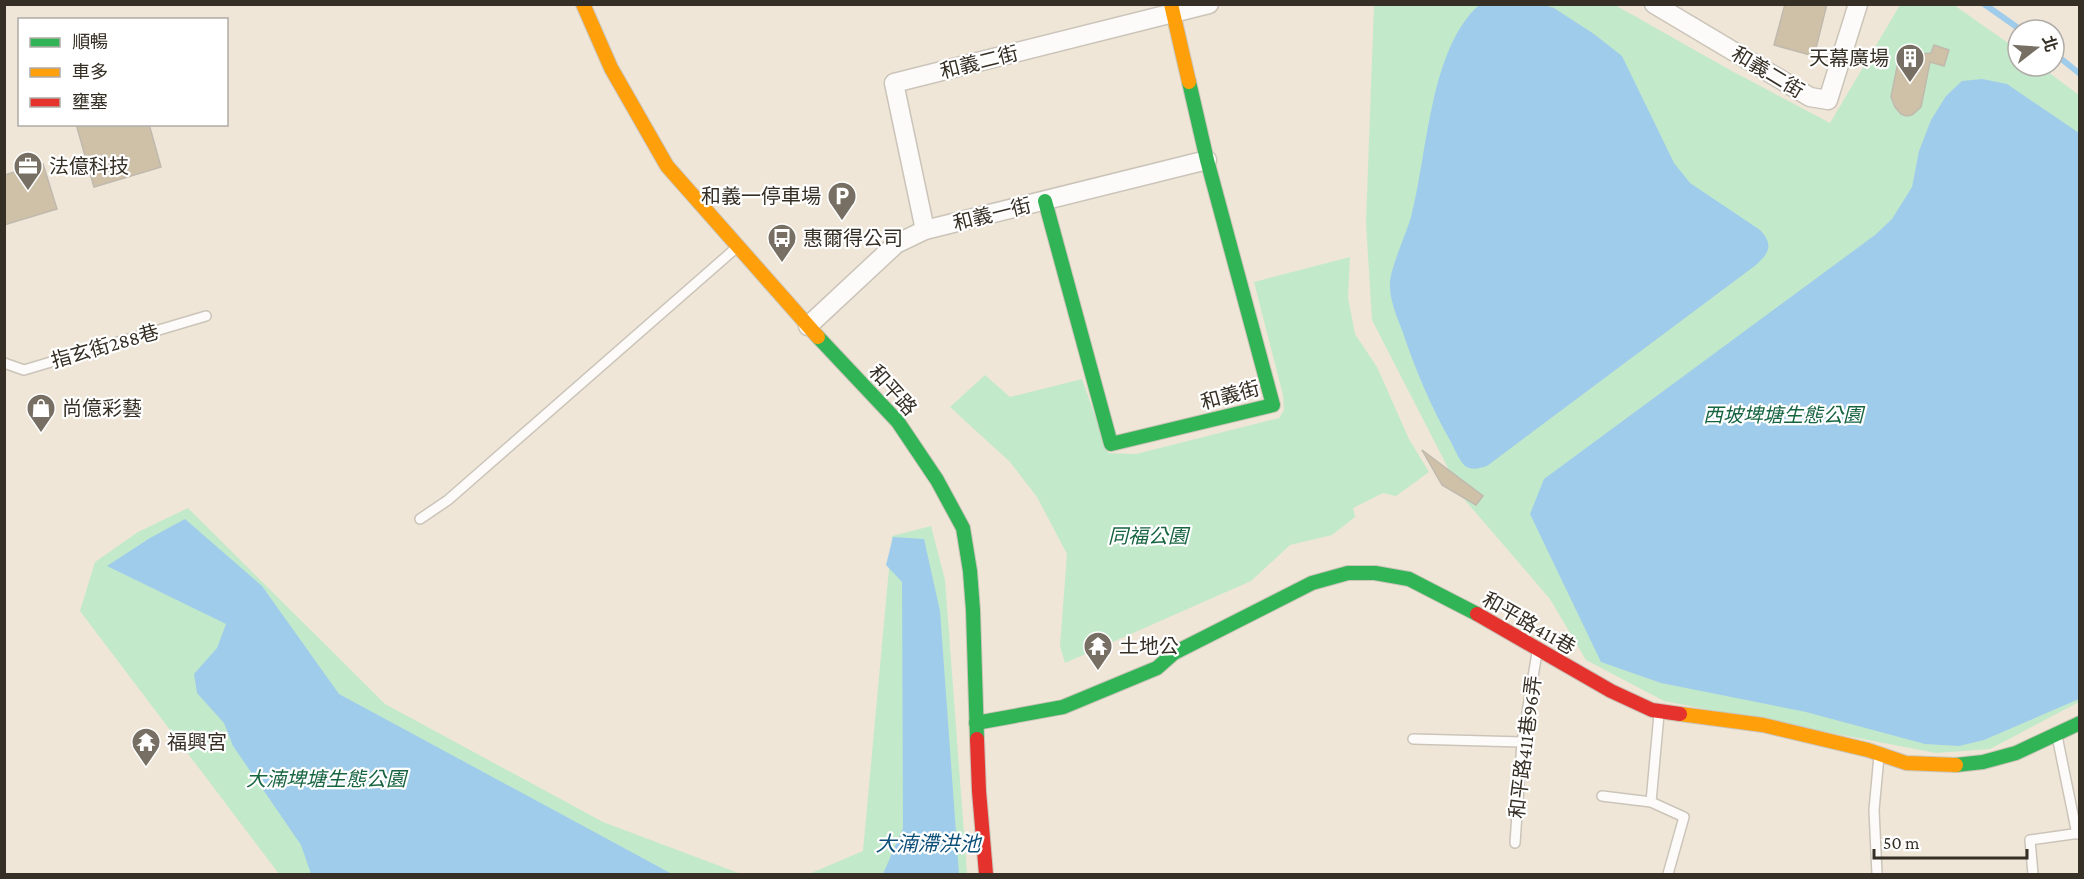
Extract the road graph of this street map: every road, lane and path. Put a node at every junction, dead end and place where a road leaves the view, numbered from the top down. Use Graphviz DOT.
graph roads {
  1 [pos="583,4"];
  2 [pos="1209,4"];
  3 [pos="1654,4"];
  4 [pos="1858,4"];
  5 [pos="1172,9"];
  6 [pos="1207,160"];
  7 [pos="1045,201"];
  8 [pos="925,230"];
  9 [pos="738,246"];
  10 [pos="206,316"];
  11 [pos="808,326"];
  12 [pos="4,363"];
  13 [pos="420,519"];
  14 [pos="1537,650"];
  15 [pos="1660,711"];
  16 [pos="976,723"];
  17 [pos="2079,723"];
  18 [pos="2057,734"];
  19 [pos="1413,739"];
  20 [pos="1522,742"];
  21 [pos="1879,754"];
  22 [pos="1602,796"];
  23 [pos="1651,802"];
  24 [pos="2078,833"];
  25 [pos="1515,843"];
  26 [pos="986,874"];
  27 [pos="1668,874"];
  28 [pos="1876,874"];
  29 [pos="2033,874"];
  1 -- 9 [label="street, 和平路"];
  2 -- 5 [label="street, 和義二街"];
  3 -- 4 [label="street, 和義二街"];
  5 -- 6 [label="street, 和義街"];
  5 -- 8 [label="street, 和義二街"];
  6 -- 7 [label="street, 和義一街"];
  6 -- 7 [label="street, 和義街"];
  7 -- 8 [label="street, 和義一街"];
  8 -- 11 [label="street, 和義一街"];
  9 -- 11 [label="street, 和平路"];
  9 -- 13 [label="lane"];
  10 -- 12 [label="lane, 指玄街288巷"];
  11 -- 16 [label="street, 和平路"];
  14 -- 15 [label="street, 和平路411巷"];
  14 -- 16 [label="street, 和平路411巷"];
  14 -- 20 [label="lane, 和平路411巷96弄"];
  15 -- 21 [label="street, 和平路411巷"];
  15 -- 23 [label="lane"];
  16 -- 26 [label="street, 和平路"];
  17 -- 18 [label="street, 和平路411巷"];
  18 -- 21 [label="street, 和平路411巷"];
  18 -- 24 [label="lane"];
  19 -- 20 [label="lane"];
  20 -- 25 [label="lane, 和平路411巷96弄"];
  21 -- 28 [label="lane"];
  22 -- 23 [label="lane"];
  23 -- 27 [label="lane"];
  24 -- 29 [label="lane"];
}
